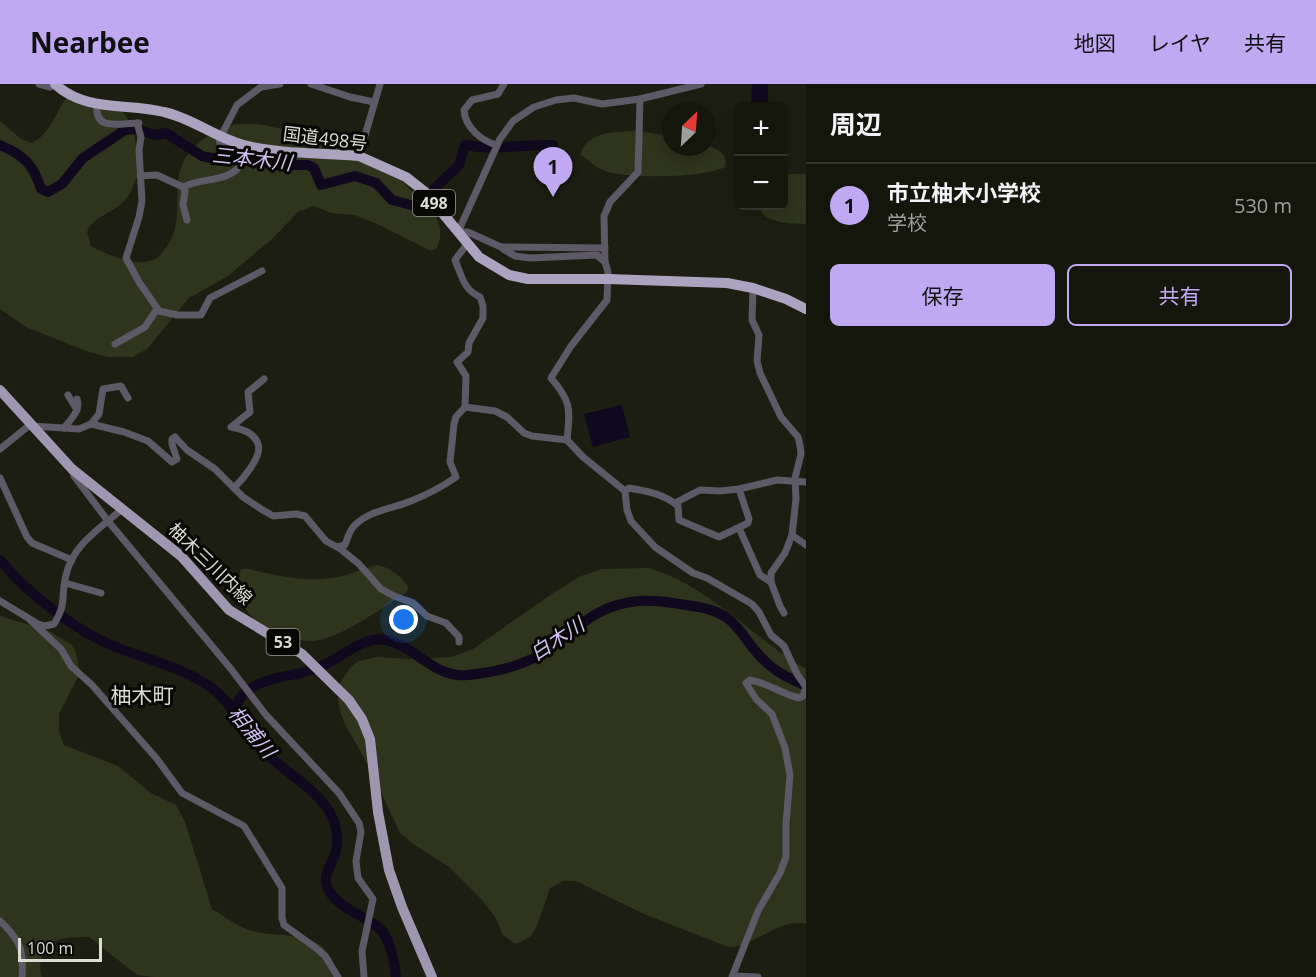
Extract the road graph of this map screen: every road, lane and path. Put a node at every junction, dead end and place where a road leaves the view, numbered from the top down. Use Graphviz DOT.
graph roads {
  1 [pos="39,84"];
  2 [pos="280,84"];
  3 [pos="311,84"];
  4 [pos="380,84"];
  5 [pos="504,84"];
  6 [pos="701,84"];
  7 [pos="55,85"];
  8 [pos="260,86"];
  9 [pos="640,99"];
  10 [pos="374,102"];
  11 [pos="97,104"];
  12 [pos="219,135"];
  13 [pos="497,145"];
  14 [pos="359,156"];
  15 [pos="140,176"];
  16 [pos="183,187"];
  17 [pos="187,220"];
  18 [pos="458,232"];
  19 [pos="467,244"];
  20 [pos="501,247"];
  21 [pos="605,248"];
  22 [pos="605,262"];
  23 [pos="262,271"];
  24 [pos="608,279"];
  25 [pos="753,288"];
  26 [pos="157,309"];
  27 [pos="806,309"];
  28 [pos="115,344"];
  29 [pos="264,379"];
  30 [pos="0,390"];
  31 [pos="68,395"];
  32 [pos="128,398"];
  33 [pos="77,399"];
  34 [pos="465,407"];
  35 [pos="77,410"];
  36 [pos="91,424"];
  37 [pos="32,425"];
  38 [pos="64,428"];
  39 [pos="567,440"];
  40 [pos="0,449"];
  41 [pos="72,469"];
  42 [pos="0,478"];
  43 [pos="796,482"];
  44 [pos="806,482"];
  45 [pos="234,488"];
  46 [pos="739,489"];
  47 [pos="625,491"];
  48 [pos="675,503"];
  49 [pos="122,509"];
  50 [pos="108,521"];
  51 [pos="739,528"];
  52 [pos="792,535"];
  53 [pos="806,545"];
  54 [pos="338,547"];
  55 [pos="72,560"];
  56 [pos="771,582"];
  57 [pos="65,583"];
  58 [pos="101,592"];
  59 [pos="0,601"];
  60 [pos="784,613"];
  61 [pos="30,620"];
  62 [pos="459,642"];
  63 [pos="0,921"];
  64 [pos="733,976"];
  65 [pos="22,977"];
  66 [pos="338,977"];
  67 [pos="364,977"];
  68 [pos="432,977"];
  69 [pos="758,977"];
  1 -- 7 [label="street"];
  2 -- 8 [label="street"];
  3 -- 10 [label="street"];
  4 -- 10 [label="street"];
  5 -- 13 [label="street"];
  6 -- 9 [label="street"];
  7 -- 11 [label="highway, 国道498号 / 498"];
  8 -- 12 [label="street"];
  9 -- 13 [label="street"];
  9 -- 21 [label="street"];
  10 -- 14 [label="street"];
  11 -- 12 [label="highway, 国道498号 / 498"];
  11 -- 15 [label="street"];
  12 -- 14 [label="highway, 国道498号 / 498"];
  12 -- 16 [label="street"];
  13 -- 18 [label="street"];
  14 -- 18 [label="highway, 国道498号 / 498"];
  15 -- 16 [label="street"];
  15 -- 26 [label="street"];
  16 -- 17 [label="street"];
  18 -- 19 [label="highway, 国道498号 / 498"];
  18 -- 20 [label="street"];
  19 -- 24 [label="highway, 国道498号 / 498"];
  19 -- 34 [label="street"];
  20 -- 21 [label="street"];
  20 -- 22 [label="street"];
  21 -- 22 [label="street"];
  22 -- 24 [label="street"];
  23 -- 26 [label="street"];
  24 -- 25 [label="highway, 国道498号 / 498"];
  24 -- 39 [label="street"];
  25 -- 27 [label="highway, 国道498号 / 498"];
  25 -- 43 [label="street"];
  26 -- 28 [label="street"];
  29 -- 45 [label="street"];
  30 -- 37 [label="main road, 柚木三川内線 / 53"];
  31 -- 35 [label="street"];
  32 -- 36 [label="street"];
  33 -- 35 [label="street"];
  34 -- 39 [label="street"];
  34 -- 54 [label="street"];
  35 -- 38 [label="street"];
  36 -- 38 [label="street"];
  36 -- 45 [label="street"];
  37 -- 38 [label="street"];
  37 -- 40 [label="street"];
  37 -- 41 [label="main road, 柚木三川内線 / 53"];
  39 -- 47 [label="street"];
  41 -- 49 [label="main road, 柚木三川内線 / 53"];
  41 -- 50 [label="street"];
  42 -- 55 [label="street"];
  43 -- 44 [label="street"];
  43 -- 46 [label="street"];
  43 -- 52 [label="street"];
  45 -- 54 [label="street"];
  46 -- 48 [label="street"];
  46 -- 51 [label="street"];
  47 -- 48 [label="street"];
  47 -- 64 [label="street"];
  48 -- 51 [label="street"];
  49 -- 50 [label="street"];
  49 -- 68 [label="main road, 柚木三川内線 / 53"];
  50 -- 55 [label="street"];
  50 -- 67 [label="street"];
  51 -- 56 [label="street"];
  52 -- 53 [label="street"];
  52 -- 56 [label="street"];
  54 -- 62 [label="street"];
  55 -- 57 [label="street"];
  56 -- 60 [label="street"];
  57 -- 58 [label="street"];
  57 -- 61 [label="street"];
  59 -- 61 [label="street"];
  61 -- 66 [label="street"];
  63 -- 65 [label="street"];
  64 -- 69 [label="street"];
}
